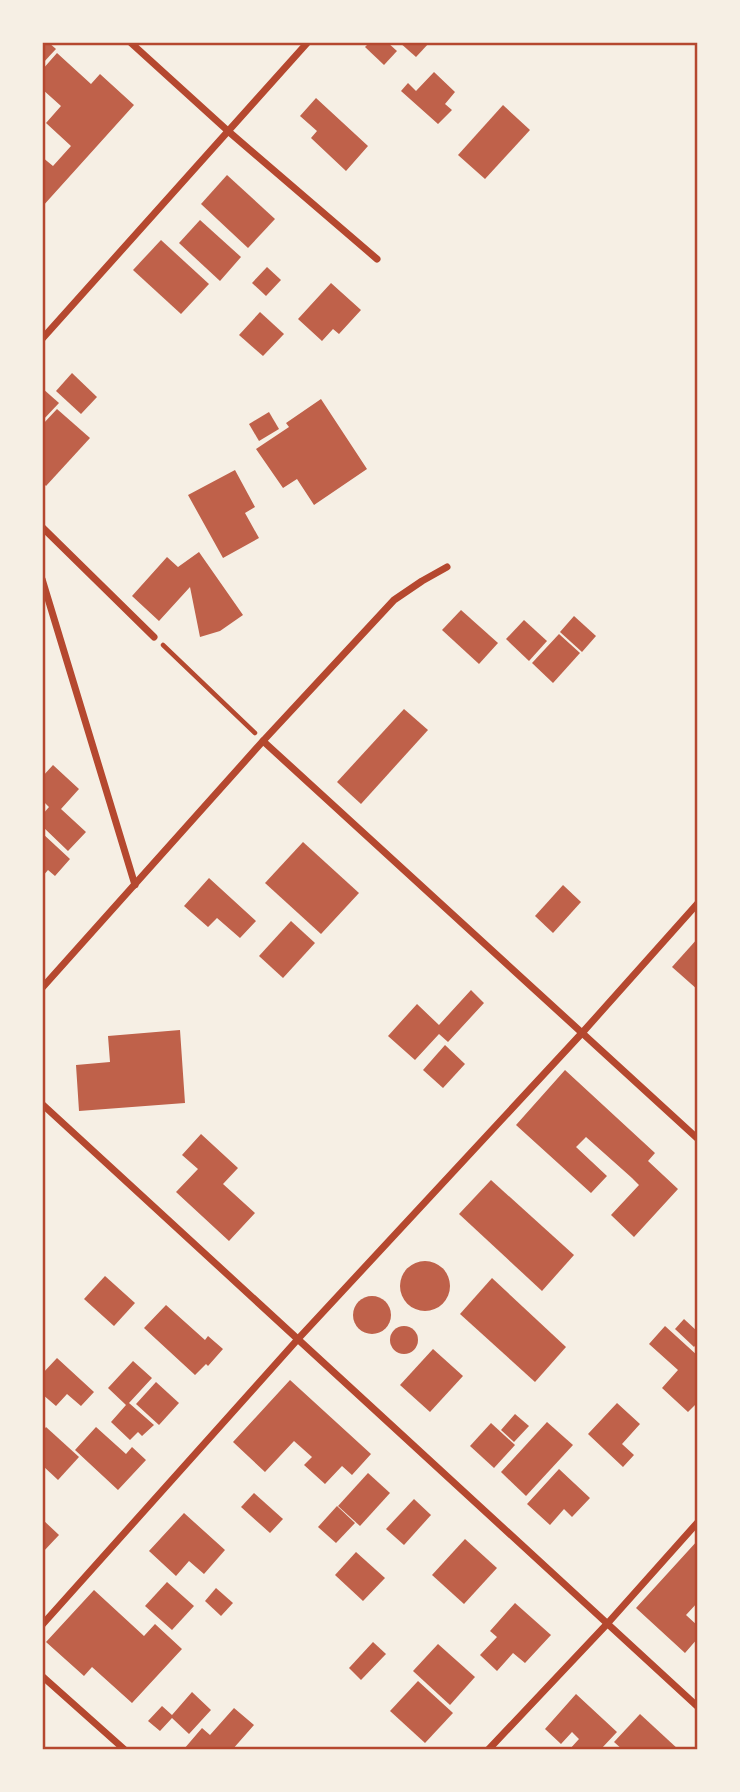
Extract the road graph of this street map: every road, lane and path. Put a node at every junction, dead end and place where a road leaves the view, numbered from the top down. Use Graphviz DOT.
graph roads {
  1 [pos="130,42"];
  2 [pos="308,42"];
  3 [pos="228,131"];
  4 [pos="377,260"];
  5 [pos="42,339"];
  6 [pos="42,527"];
  7 [pos="447,567"];
  8 [pos="42,579"];
  9 [pos="154,637"];
  10 [pos="263,741"];
  11 [pos="135,885"];
  12 [pos="698,903"];
  13 [pos="42,988"];
  14 [pos="582,1033"];
  15 [pos="42,1104"];
  16 [pos="698,1139"];
  17 [pos="298,1339"];
  18 [pos="698,1522"];
  19 [pos="607,1624"];
  20 [pos="42,1625"];
  21 [pos="42,1676"];
  22 [pos="698,1707"];
  23 [pos="125,1750"];
  24 [pos="488,1750"];
  1 -- 3 [label="street"];
  2 -- 3 [label="street"];
  3 -- 4 [label="street"];
  3 -- 5 [label="street"];
  6 -- 9 [label="street"];
  7 -- 10 [label="street"];
  8 -- 11 [label="street"];
  9 -- 10 [label="path"];
  10 -- 11 [label="street"];
  10 -- 14 [label="street"];
  11 -- 13 [label="street"];
  12 -- 14 [label="street"];
  14 -- 16 [label="street"];
  14 -- 17 [label="street"];
  15 -- 17 [label="street"];
  17 -- 19 [label="street"];
  17 -- 20 [label="street"];
  18 -- 19 [label="street"];
  19 -- 22 [label="street"];
  19 -- 24 [label="street"];
  21 -- 23 [label="street"];
}
